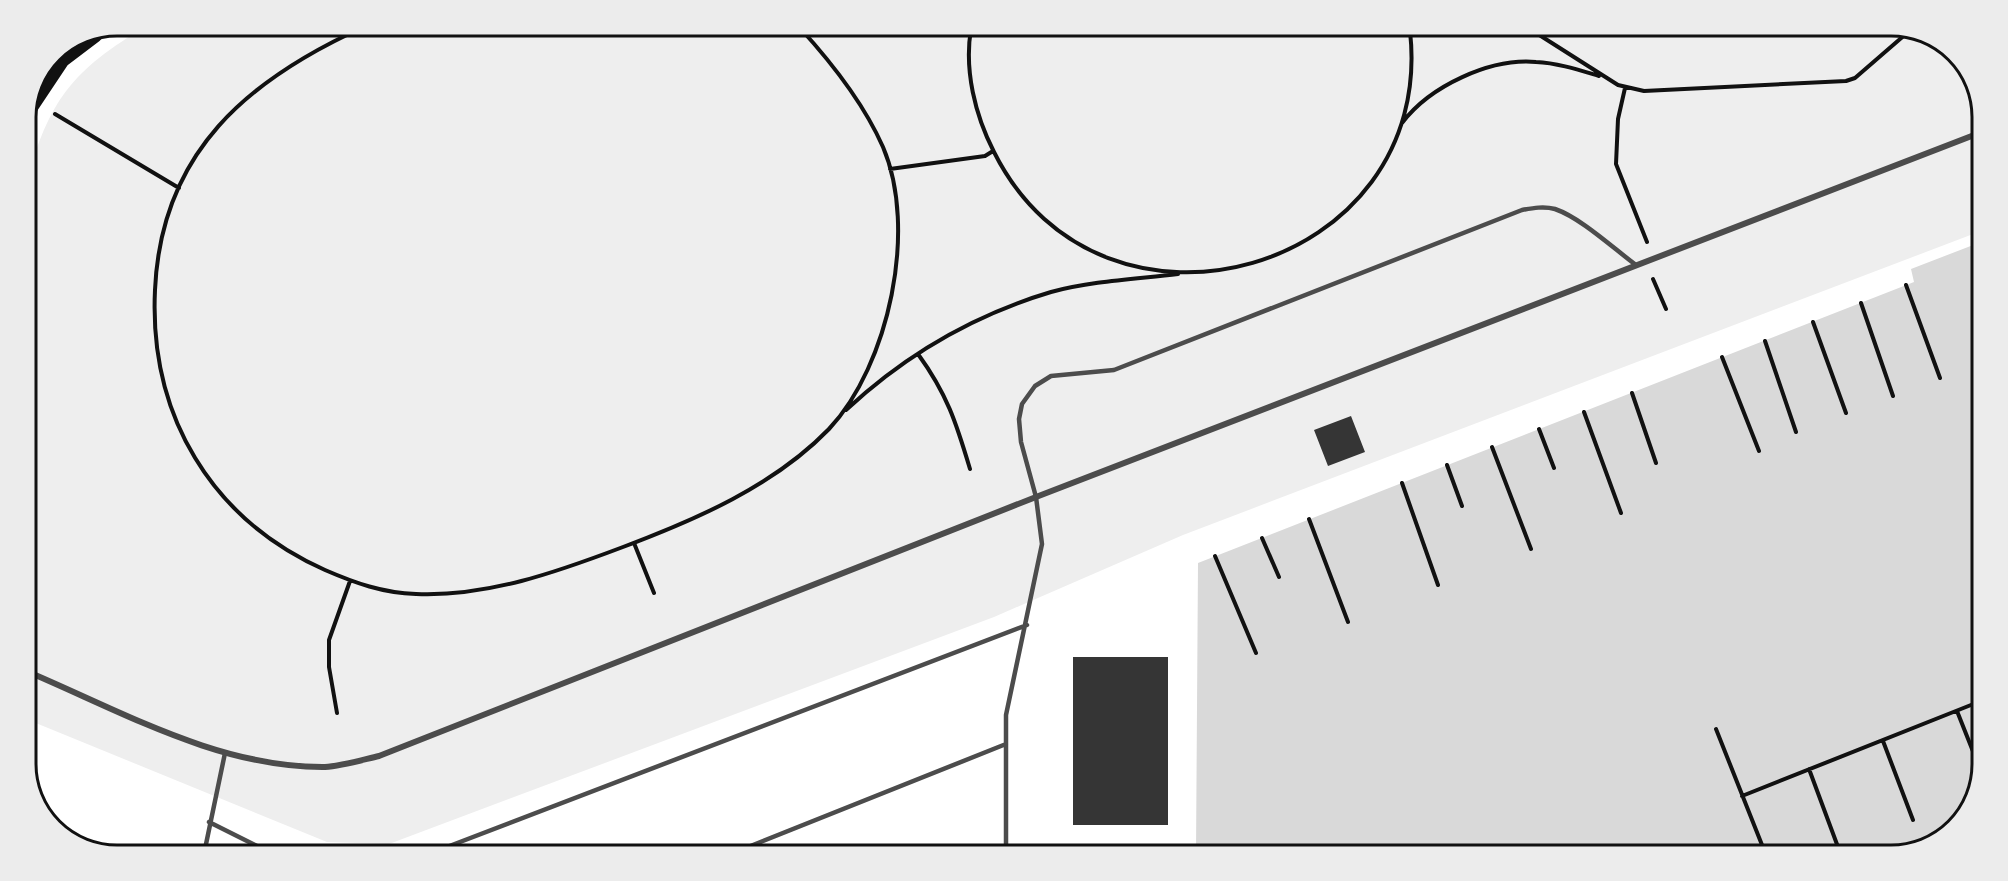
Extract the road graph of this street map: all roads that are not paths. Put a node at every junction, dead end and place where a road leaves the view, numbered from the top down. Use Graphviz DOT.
graph roads {
  1 [pos="85,43"];
  2 [pos="40,93"];
  3 [pos="1972,136"];
  4 [pos="1635,265"];
  5 [pos="1036,497"];
  6 [pos="1027,625"];
  7 [pos="36,675"];
  8 [pos="1006,744"];
  9 [pos="225,753"];
  10 [pos="209,822"];
  11 [pos="206,845"];
  12 [pos="255,845"];
  13 [pos="452,845"];
  14 [pos="753,845"];
  15 [pos="1006,845"];
  1 -- 2 [label="main road"];
  3 -- 4 [label="street"];
  4 -- 5 [label="street"];
  4 -- 5 [label="lane"];
  5 -- 6 [label="lane"];
  5 -- 9 [label="street"];
  6 -- 8 [label="lane"];
  6 -- 13 [label="lane"];
  7 -- 9 [label="street"];
  8 -- 14 [label="lane"];
  8 -- 15 [label="lane"];
  9 -- 10 [label="lane"];
  10 -- 11 [label="lane"];
  10 -- 12 [label="lane"];
}
